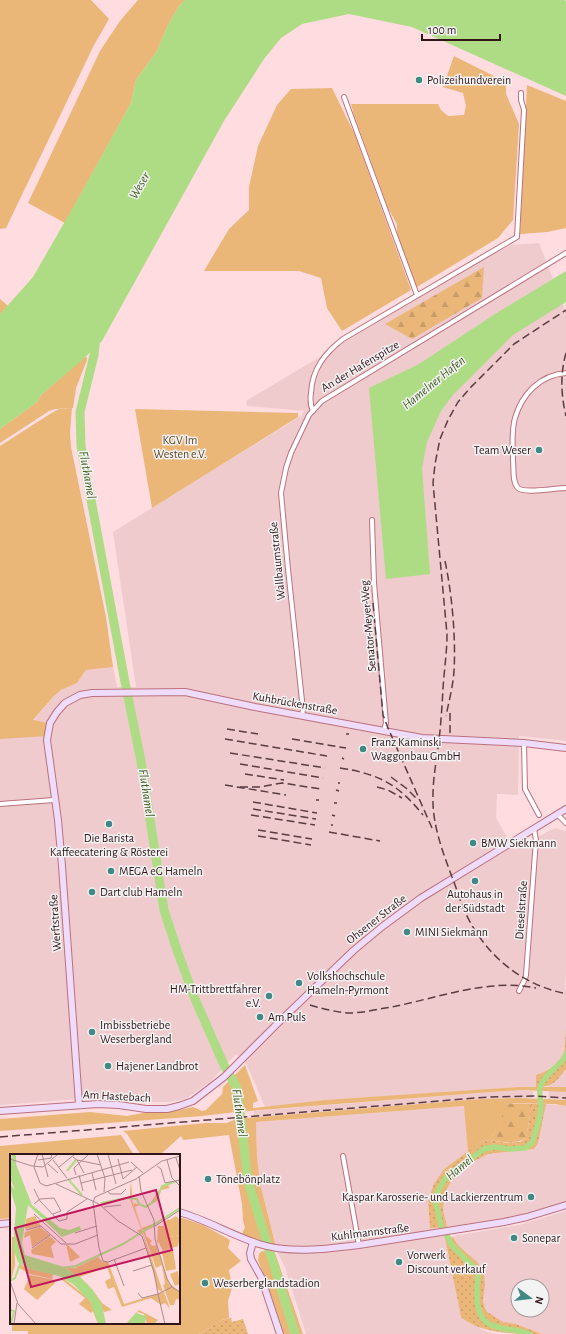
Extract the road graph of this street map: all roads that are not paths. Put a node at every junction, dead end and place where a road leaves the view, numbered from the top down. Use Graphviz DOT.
graph roads {
  1 [pos="521,93"];
  2 [pos="344,97"];
  3 [pos="566,253"];
  4 [pos="417,295"];
  5 [pos="566,373"];
  6 [pos="313,411"];
  7 [pos="566,488"];
  8 [pos="372,520"];
  9 [pos="302,715"];
  10 [pos="384,730"];
  11 [pos="47,740"];
  12 [pos="524,743"];
  13 [pos="566,748"];
  14 [pos="54,800"];
  15 [pos="0,804"];
  16 [pos="566,809"];
  17 [pos="539,815"];
  18 [pos="558,815"];
  19 [pos="566,823"];
  20 [pos="534,829"];
  21 [pos="519,991"];
  22 [pos="224,1077"];
  23 [pos="79,1104"];
  24 [pos="0,1111"];
  25 [pos="343,1156"];
  26 [pos="566,1205"];
  27 [pos="180,1212"];
  28 [pos="10,1223"];
  29 [pos="0,1224"];
  30 [pos="256,1243"];
  31 [pos="359,1245"];
  32 [pos="280,1334"];
  1 -- 4 [label="street, An der Hafenspitze"];
  2 -- 4 [label="street"];
  3 -- 6 [label="street, An der Hafenspitze"];
  4 -- 6 [label="street, An der Hafenspitze"];
  5 -- 7 [label="street"];
  6 -- 9 [label="street, Wallbaumstraße"];
  8 -- 10 [label="street, Senator-Meyer-Weg"];
  9 -- 10 [label="main road, Kuhbrückenstraße"];
  9 -- 11 [label="main road, Kuhbrückenstraße"];
  10 -- 12 [label="main road, Kuhbrückenstraße"];
  11 -- 14 [label="main road, Werftstraße"];
  12 -- 13 [label="main road, Kuhbrückenstraße"];
  12 -- 17 [label="street"];
  14 -- 15 [label="street"];
  14 -- 23 [label="main road, Werftstraße"];
  16 -- 18 [label="main road, Ohsener Straße"];
  18 -- 19 [label="street"];
  18 -- 20 [label="main road, Ohsener Straße"];
  20 -- 21 [label="street, Dieselstraße"];
  20 -- 22 [label="main road, Ohsener Straße"];
  22 -- 23 [label="main road, Am Hastebach"];
  23 -- 24 [label="main road, Am Hastebach"];
  25 -- 31 [label="street"];
  26 -- 31 [label="main road, Kuhlmannstraße"];
  27 -- 30 [label="main road, Kuhlmannstraße"];
  28 -- 29 [label="main road"];
  30 -- 31 [label="main road, Kuhlmannstraße"];
  30 -- 32 [label="main road"];
}
